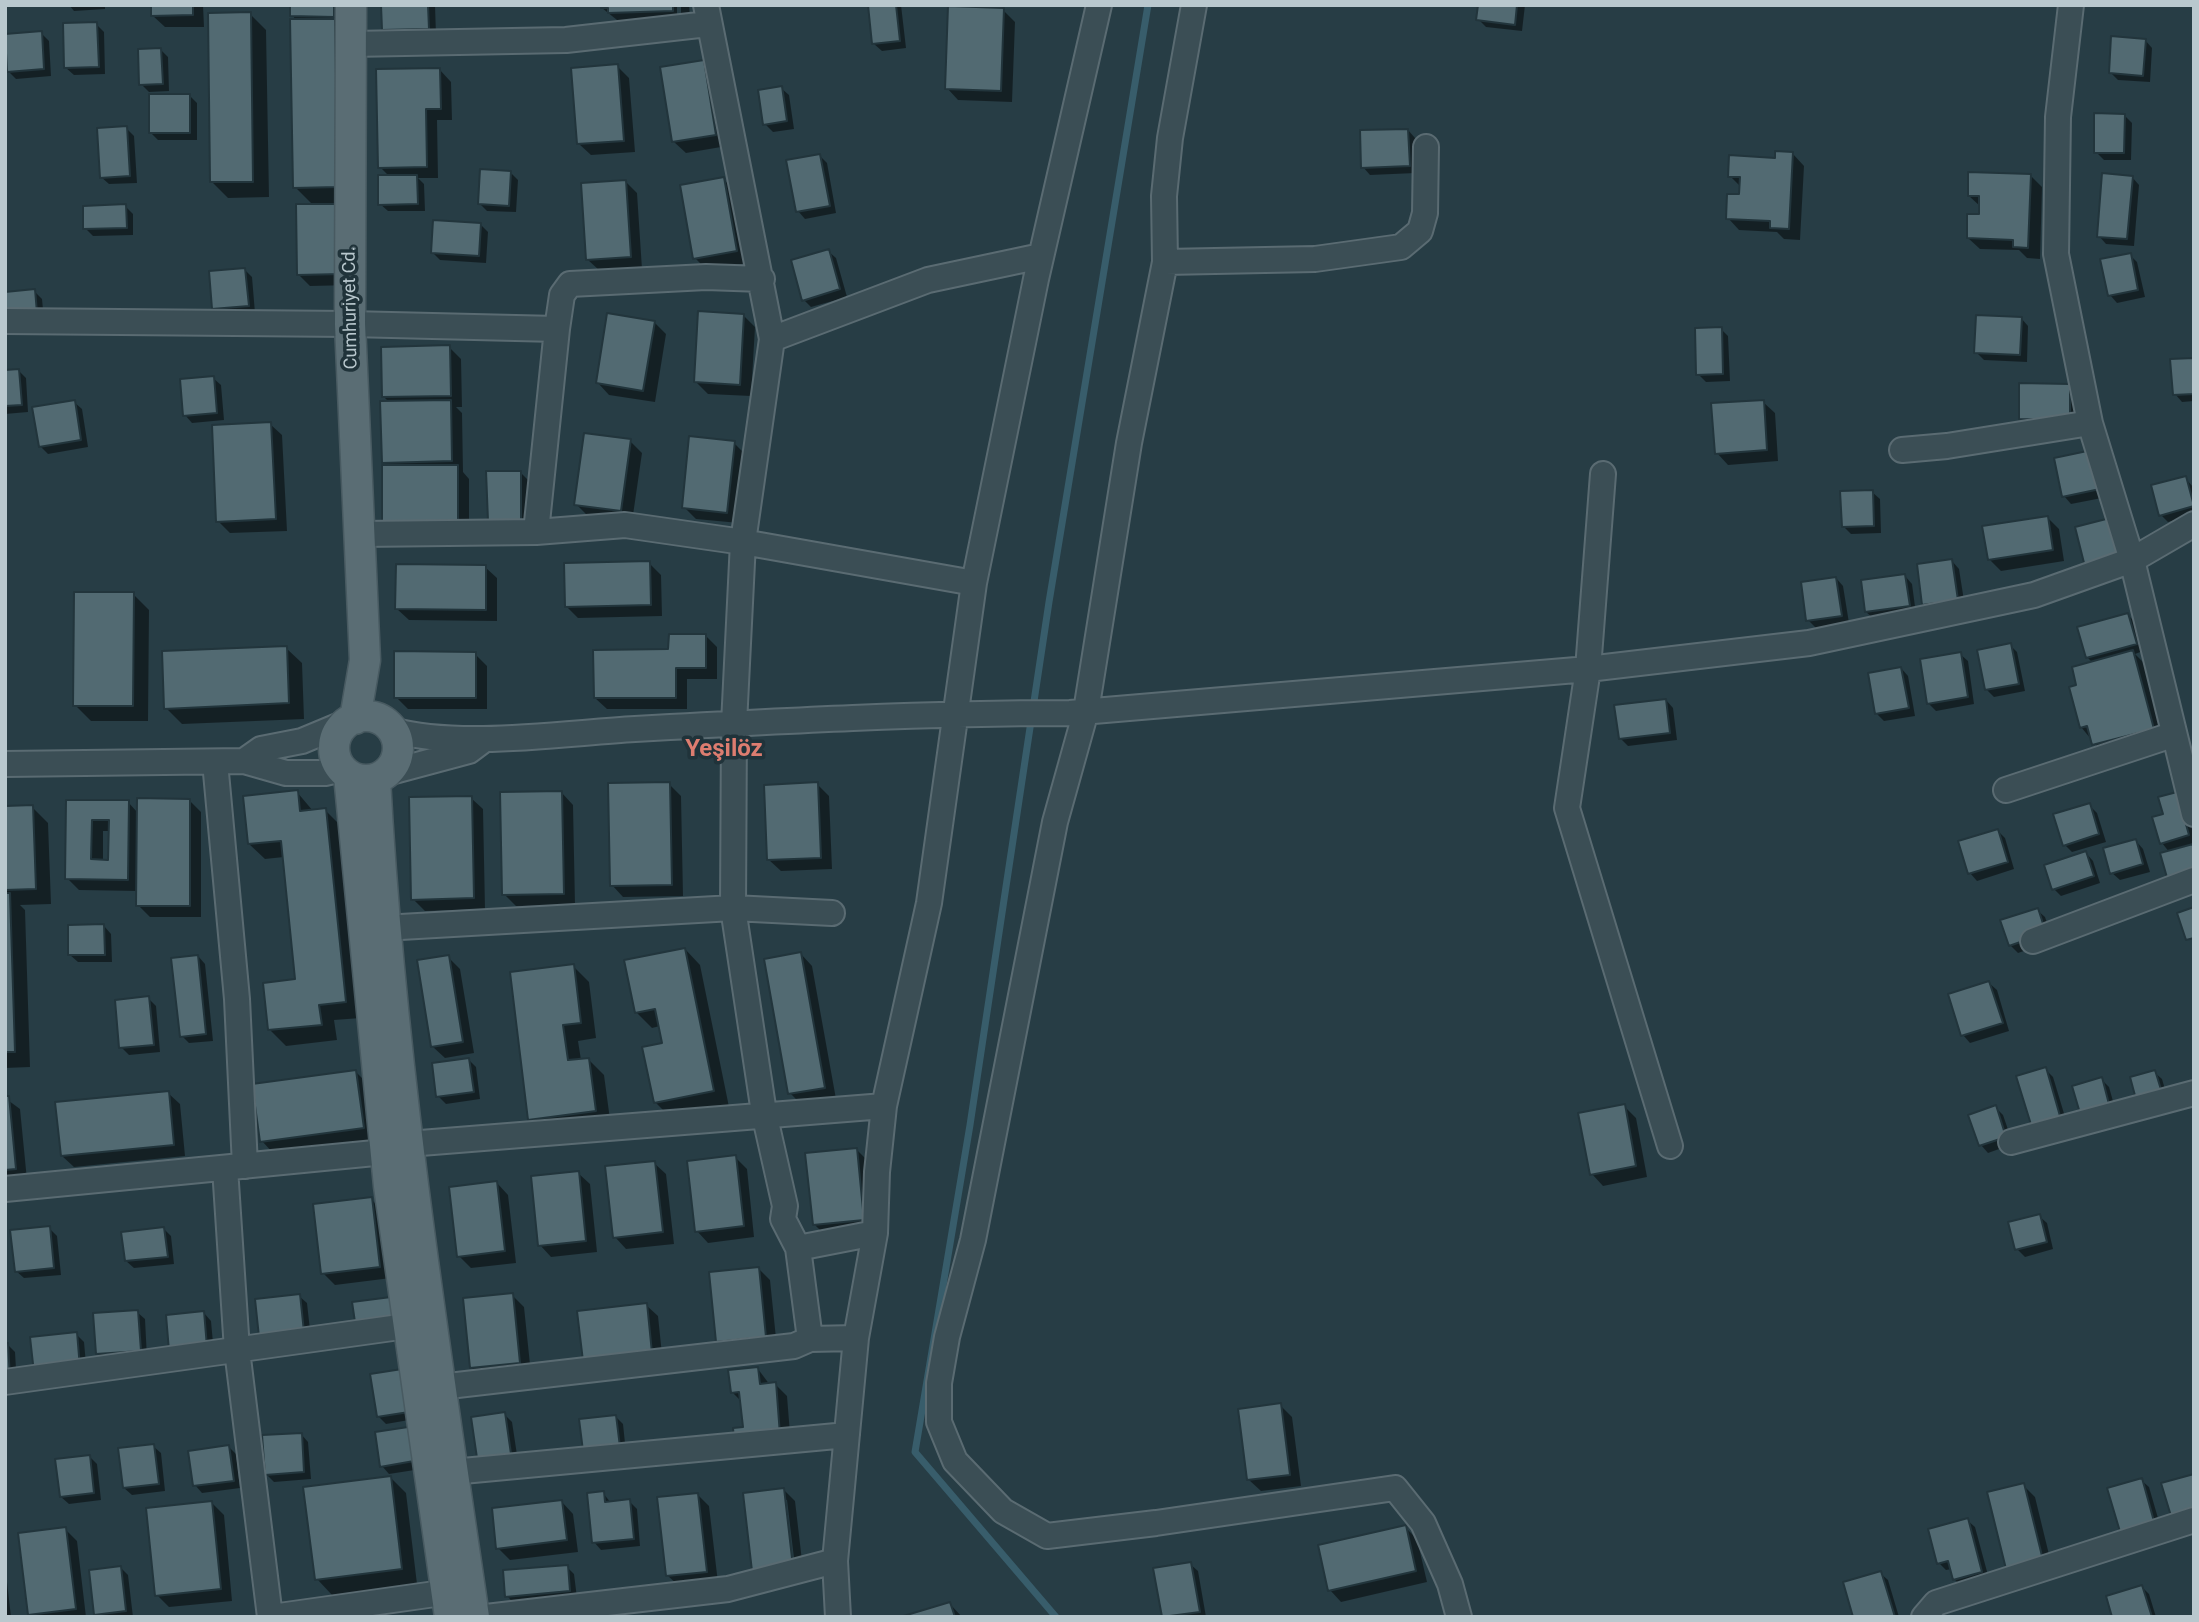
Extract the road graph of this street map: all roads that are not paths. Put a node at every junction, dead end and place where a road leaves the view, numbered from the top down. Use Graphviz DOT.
graph roads {
  1 [pos="351,5"];
  2 [pos="1099,5"];
  3 [pos="1194,5"];
  4 [pos="2071,5"];
  5 [pos="707,15"];
  6 [pos="351,44"];
  7 [pos="1426,147"];
  8 [pos="1041,257"];
  9 [pos="1165,262"];
  10 [pos="762,279"];
  11 [pos="5,321"];
  12 [pos="350,324"];
  13 [pos="557,329"];
  14 [pos="772,339"];
  15 [pos="2090,424"];
  16 [pos="1902,450"];
  17 [pos="1603,474"];
  18 [pos="2194,524"];
  19 [pos="536,532"];
  20 [pos="360,534"];
  21 [pos="743,542"];
  22 [pos="2132,560"];
  23 [pos="974,583"];
  24 [pos="362,610"];
  25 [pos="1588,669"];
  26 [pos="1078,712"];
  27 [pos="952,716"];
  28 [pos="353,720"];
  29 [pos="734,724"];
  30 [pos="390,727"];
  31 [pos="2172,735"];
  32 [pos="487,738"];
  33 [pos="244,761"];
  34 [pos="215,762"];
  35 [pos="5,764"];
  36 [pos="364,774"];
  37 [pos="2190,787"];
  38 [pos="2006,790"];
  39 [pos="2194,814"];
  40 [pos="2194,880"];
  41 [pos="733,908"];
  42 [pos="832,912"];
  43 [pos="383,928"];
  44 [pos="2033,941"];
  45 [pos="2194,1093"];
  46 [pos="884,1106"];
  47 [pos="764,1113"];
  48 [pos="2011,1142"];
  49 [pos="1670,1146"];
  50 [pos="397,1148"];
  51 [pos="235,1167"];
  52 [pos="5,1189"];
  53 [pos="875,1233"];
  54 [pos="798,1248"];
  55 [pos="407,1326"];
  56 [pos="856,1338"];
  57 [pos="810,1339"];
  58 [pos="237,1350"];
  59 [pos="5,1382"];
  60 [pos="439,1387"];
  61 [pos="847,1436"];
  62 [pos="452,1472"];
  63 [pos="2194,1520"];
  64 [pos="835,1561"];
  65 [pos="455,1597"];
  66 [pos="271,1617"];
  67 [pos="474,1617"];
  68 [pos="486,1617"];
  69 [pos="838,1617"];
  70 [pos="1459,1617"];
  71 [pos="1924,1617"];
  1 -- 6 [label="main road, Cumhuriyet Cd."];
  2 -- 8 [label="street"];
  3 -- 9 [label="street"];
  4 -- 15 [label="street"];
  5 -- 6 [label="street"];
  5 -- 10 [label="street"];
  6 -- 12 [label="main road, Cumhuriyet Cd."];
  7 -- 9 [label="street"];
  8 -- 14 [label="street"];
  8 -- 23 [label="street"];
  9 -- 26 [label="street"];
  10 -- 13 [label="street"];
  10 -- 14 [label="street"];
  11 -- 12 [label="street"];
  12 -- 13 [label="street"];
  12 -- 20 [label="main road, Cumhuriyet Cd."];
  13 -- 19 [label="street"];
  14 -- 21 [label="street"];
  15 -- 16 [label="street"];
  15 -- 22 [label="street"];
  17 -- 25 [label="street"];
  18 -- 22 [label="street"];
  19 -- 20 [label="street"];
  19 -- 21 [label="street"];
  20 -- 24 [label="main road, Cumhuriyet Cd."];
  21 -- 23 [label="street"];
  21 -- 29 [label="street"];
  22 -- 25 [label="street"];
  22 -- 31 [label="street"];
  23 -- 27 [label="street"];
  24 -- 28 [label="main road"];
  24 -- 30 [label="main road"];
  25 -- 26 [label="street"];
  25 -- 49 [label="street"];
  26 -- 27 [label="street"];
  26 -- 70 [label="street"];
  27 -- 29 [label="street"];
  27 -- 46 [label="street"];
  28 -- 30 [label="main road"];
  28 -- 33 [label="street"];
  28 -- 36 [label="main road"];
  29 -- 32 [label="street"];
  29 -- 41 [label="street"];
  30 -- 32 [label="street"];
  30 -- 36 [label="main road"];
  31 -- 37 [label="street"];
  31 -- 38 [label="street"];
  32 -- 36 [label="street"];
  33 -- 34 [label="street"];
  33 -- 36 [label="street"];
  34 -- 35 [label="street"];
  34 -- 51 [label="street"];
  36 -- 43 [label="main road"];
  36 -- 50 [label="main road"];
  37 -- 39 [label="street"];
  40 -- 44 [label="street"];
  41 -- 42 [label="street"];
  41 -- 43 [label="street"];
  41 -- 47 [label="street"];
  43 -- 50 [label="main road"];
  45 -- 48 [label="street"];
  46 -- 47 [label="street"];
  46 -- 53 [label="street"];
  47 -- 50 [label="street"];
  47 -- 54 [label="street"];
  50 -- 51 [label="street"];
  50 -- 55 [label="main road"];
  50 -- 60 [label="main road"];
  51 -- 52 [label="street"];
  51 -- 58 [label="street"];
  53 -- 54 [label="street"];
  53 -- 56 [label="street"];
  54 -- 57 [label="street"];
  55 -- 58 [label="street"];
  55 -- 65 [label="main road"];
  56 -- 57 [label="street"];
  56 -- 61 [label="street"];
  57 -- 60 [label="street"];
  58 -- 59 [label="street"];
  58 -- 66 [label="street"];
  60 -- 62 [label="main road"];
  61 -- 62 [label="street"];
  61 -- 64 [label="street"];
  62 -- 65 [label="main road"];
  63 -- 71 [label="street"];
  64 -- 68 [label="street"];
  64 -- 69 [label="street"];
  65 -- 66 [label="street"];
  65 -- 67 [label="main road"];
}
